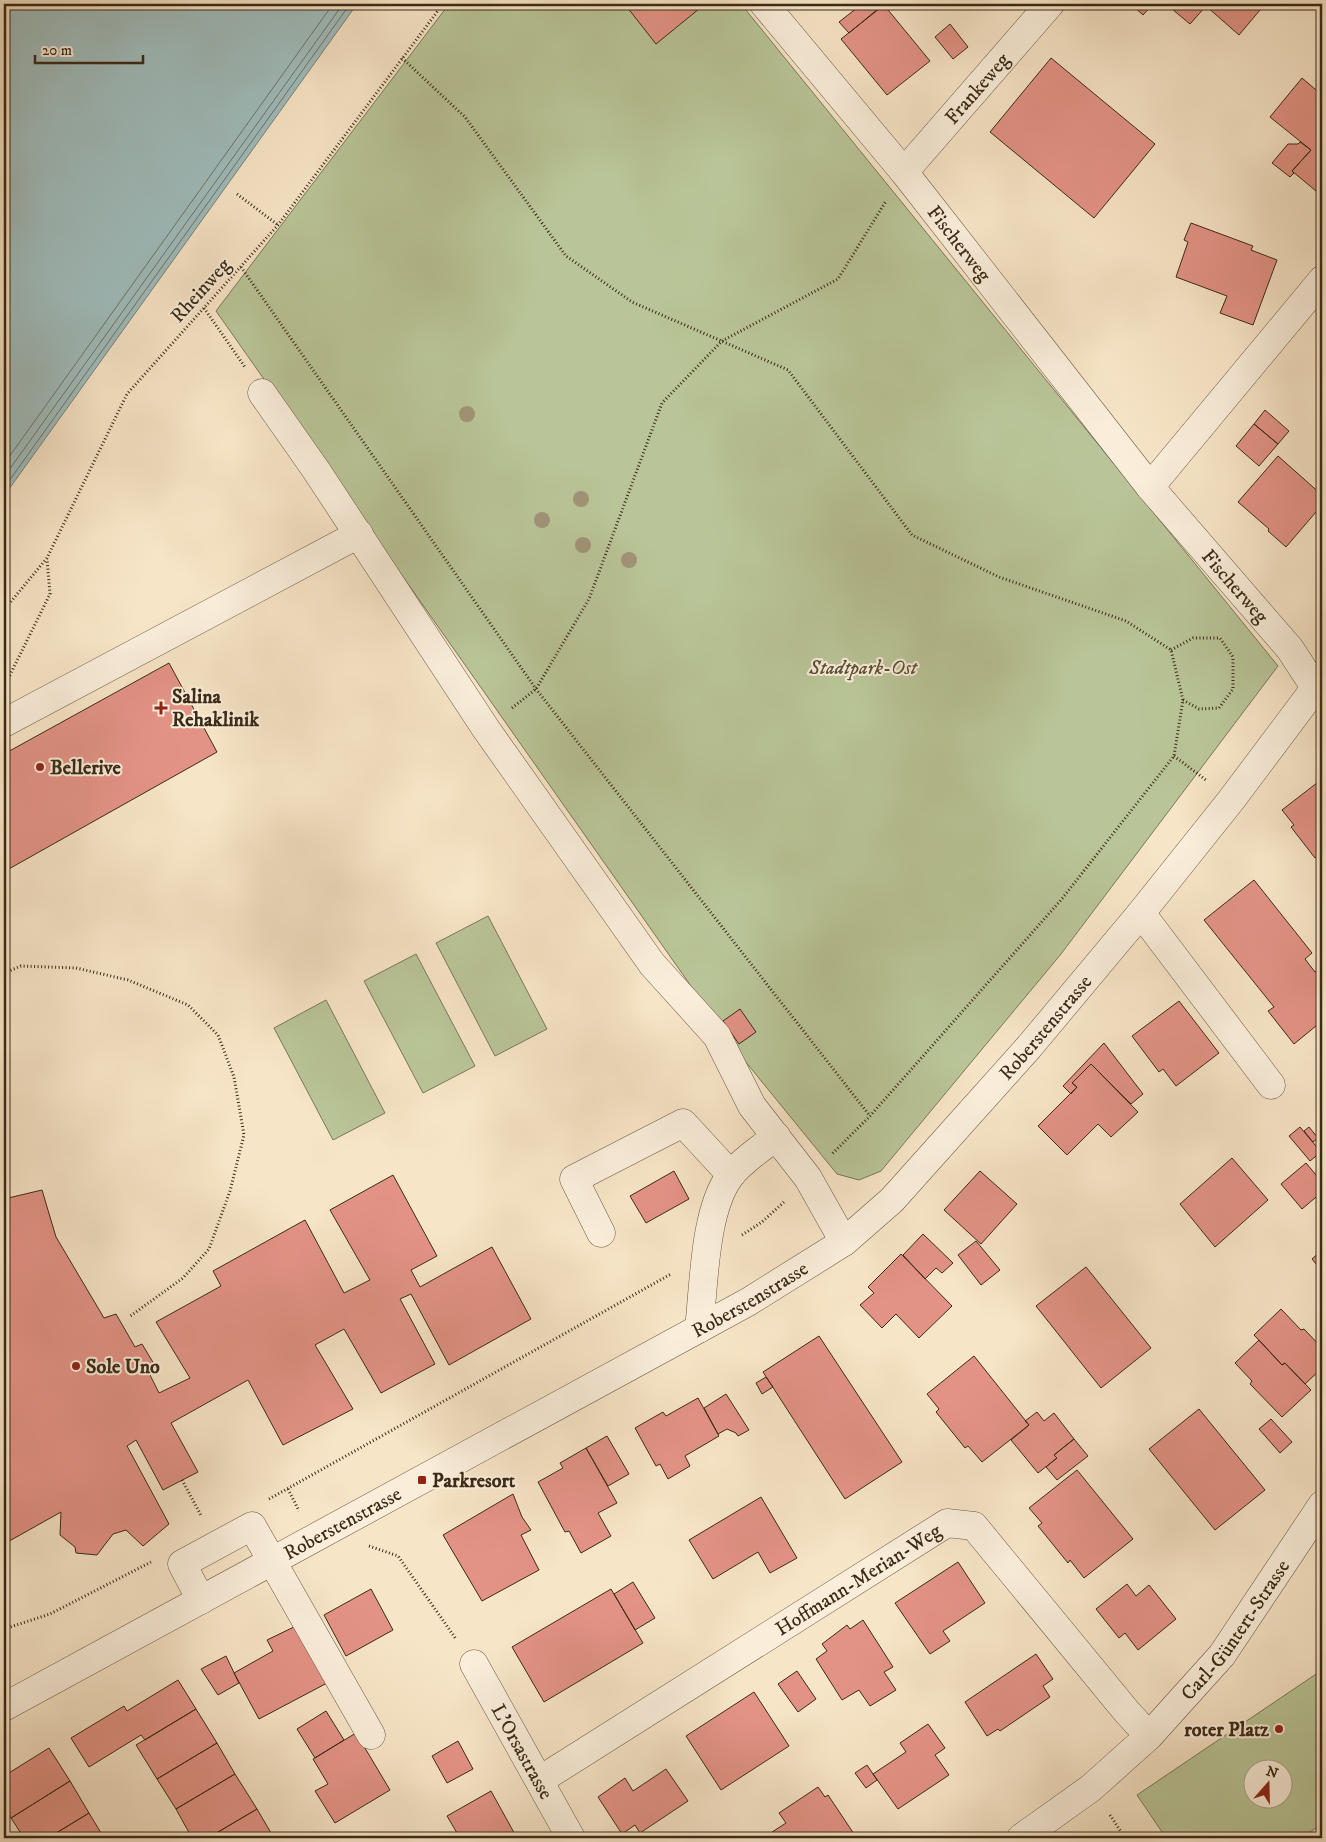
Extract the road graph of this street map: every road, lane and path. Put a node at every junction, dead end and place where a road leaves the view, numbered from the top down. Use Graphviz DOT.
graph roads {
  1 [pos="443,4"];
  2 [pos="764,4"];
  3 [pos="1050,4"];
  4 [pos="402,58"];
  5 [pos="904,172"];
  6 [pos="237,194"];
  7 [pos="278,225"];
  8 [pos="240,267"];
  9 [pos="1322,280"];
  10 [pos="204,308"];
  11 [pos="722,341"];
  12 [pos="262,393"];
  13 [pos="1150,487"];
  14 [pos="359,534"];
  15 [pos="47,558"];
  16 [pos="4,610"];
  17 [pos="1171,650"];
  18 [pos="4,687"];
  19 [pos="1320,688"];
  20 [pos="536,689"];
  21 [pos="1183,700"];
  22 [pos="4,723"];
  23 [pos="486,729"];
  24 [pos="1174,756"];
  25 [pos="1232,799"];
  26 [pos="1141,913"];
  27 [pos="4,973"];
  28 [pos="1271,1085"];
  29 [pos="870,1116"];
  30 [pos="776,1136"];
  31 [pos="731,1175"];
  32 [pos="808,1178"];
  33 [pos="601,1233"];
  34 [pos="844,1242"];
  35 [pos="708,1254"];
  36 [pos="129,1317"];
  37 [pos="699,1329"];
  38 [pos="182,1480"];
  39 [pos="288,1489"];
  40 [pos="264,1501"];
  41 [pos="1322,1505"];
  42 [pos="205,1522"];
  43 [pos="312,1540"];
  44 [pos="360,1543"];
  45 [pos="158,1558"];
  46 [pos="272,1562"];
  47 [pos="201,1600"];
  48 [pos="5,1628"];
  49 [pos="4,1635"];
  50 [pos="474,1664"];
  51 [pos="4,1707"];
  52 [pos="371,1735"];
  53 [pos="1149,1736"];
  54 [pos="540,1780"];
  55 [pos="571,1838"];
  56 [pos="1021,1838"];
  1 -- 4 [label="path, Rheinweg"];
  2 -- 5 [label="street, Fischerweg"];
  3 -- 5 [label="street, Frankeweg"];
  4 -- 7 [label="path, Rheinweg"];
  4 -- 11 [label="path"];
  5 -- 11 [label="path"];
  5 -- 13 [label="street, Fischerweg"];
  6 -- 7 [label="path"];
  7 -- 8 [label="path, Rheinweg"];
  8 -- 10 [label="path, Rheinweg"];
  8 -- 20 [label="path"];
  9 -- 13 [label="street"];
  10 -- 12 [label="path"];
  10 -- 15 [label="path, Rheinweg"];
  11 -- 17 [label="path"];
  11 -- 20 [label="path"];
  12 -- 14 [label="street"];
  13 -- 19 [label="street, Fischerweg"];
  14 -- 22 [label="street"];
  14 -- 23 [label="street"];
  15 -- 16 [label="path, Rheinweg"];
  15 -- 18 [label="path"];
  17 -- 21 [label="path"];
  17 -- 21 [label="path"];
  19 -- 25 [label="street, Roberstenstrasse"];
  20 -- 23 [label="path"];
  20 -- 29 [label="path"];
  21 -- 24 [label="path"];
  23 -- 30 [label="street"];
  24 -- 25 [label="path"];
  24 -- 29 [label="path"];
  25 -- 26 [label="street, Roberstenstrasse"];
  26 -- 28 [label="street"];
  26 -- 34 [label="street, Roberstenstrasse"];
  27 -- 36 [label="path"];
  29 -- 32 [label="path"];
  30 -- 31 [label="street"];
  30 -- 32 [label="street"];
  31 -- 33 [label="street"];
  31 -- 35 [label="street"];
  32 -- 34 [label="street"];
  32 -- 35 [label="path"];
  34 -- 37 [label="street, Roberstenstrasse"];
  35 -- 37 [label="street"];
  35 -- 39 [label="path"];
  37 -- 43 [label="street, Roberstenstrasse"];
  38 -- 42 [label="path"];
  39 -- 40 [label="path"];
  39 -- 43 [label="path"];
  41 -- 53 [label="street, Carl-Güntert-Strasse"];
  43 -- 46 [label="street, Roberstenstrasse"];
  44 -- 50 [label="path"];
  45 -- 48 [label="path"];
  46 -- 47 [label="street, Roberstenstrasse"];
  46 -- 47 [label="street"];
  46 -- 52 [label="street"];
  47 -- 51 [label="street, Roberstenstrasse"];
  48 -- 49 [label="path"];
  50 -- 54 [label="street, L'Orsastrasse"];
  53 -- 54 [label="street, Hoffmann-Merian-Weg"];
  53 -- 56 [label="street, Carl-Güntert-Strasse"];
  54 -- 55 [label="street, L'Orsastrasse"];
}
